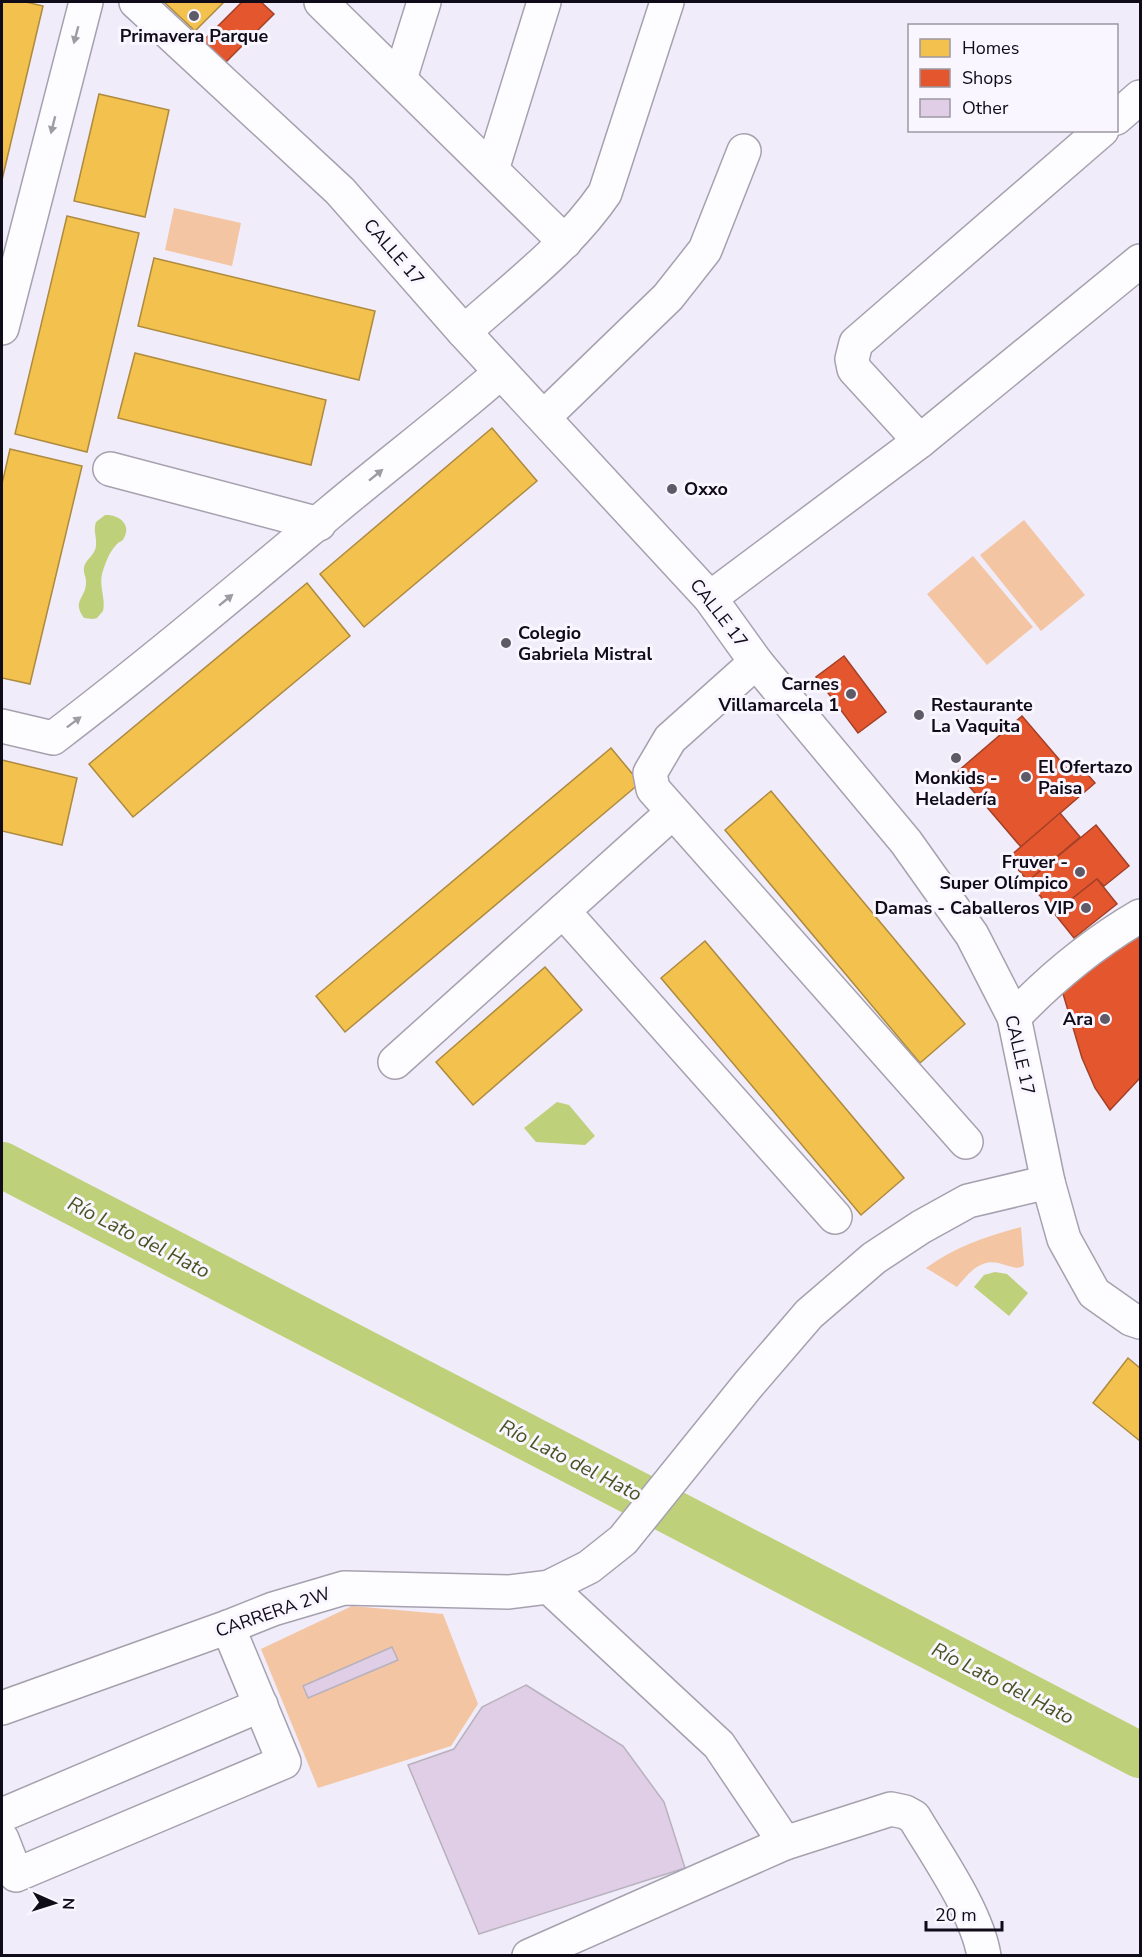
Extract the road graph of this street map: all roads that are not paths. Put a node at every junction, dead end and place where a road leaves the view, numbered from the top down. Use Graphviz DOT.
graph roads {
  1 [pos="86,2"];
  2 [pos="136,2"];
  3 [pos="321,2"];
  4 [pos="424,2"];
  5 [pos="544,2"];
  6 [pos="667,2"];
  7 [pos="400,80"];
  8 [pos="1140,97"];
  9 [pos="1118,116"];
  10 [pos="1100,132"];
  11 [pos="744,151"];
  12 [pos="492,170"];
  13 [pos="565,242"];
  14 [pos="1140,261"];
  15 [pos="2,328"];
  16 [pos="464,332"];
  17 [pos="501,372"];
  18 [pos="544,417"];
  19 [pos="920,441"];
  20 [pos="110,469"];
  21 [pos="319,524"];
  22 [pos="710,598"];
  23 [pos="756,662"];
  24 [pos="2,726"];
  25 [pos="674,812"];
  26 [pos="563,911"];
  27 [pos="1140,916"];
  28 [pos="1014,1017"];
  29 [pos="395,1062"];
  30 [pos="966,1142"];
  31 [pos="1048,1182"];
  32 [pos="835,1217"];
  33 [pos="1140,1322"];
  34 [pos="549,1587"];
  35 [pos="228,1627"];
  36 [pos="261,1705"];
  37 [pos="2,1708"];
  38 [pos="2,1815"];
  39 [pos="2,1839"];
  40 [pos="785,1843"];
  41 [pos="529,1956"];
  42 [pos="984,1956"];
  1 -- 15 [label="street, one-way"];
  2 -- 16 [label="street, CALLE 17"];
  3 -- 7 [label="street"];
  4 -- 7 [label="street"];
  5 -- 12 [label="street"];
  6 -- 13 [label="street"];
  7 -- 12 [label="street"];
  8 -- 9 [label="street"];
  10 -- 19 [label="street"];
  11 -- 18 [label="street"];
  12 -- 13 [label="street"];
  13 -- 16 [label="street"];
  14 -- 19 [label="street"];
  16 -- 17 [label="street, CALLE 17"];
  17 -- 18 [label="street, CALLE 17"];
  21 -- 17 [label="street, one-way"];
  18 -- 22 [label="street, CALLE 17"];
  19 -- 22 [label="street"];
  20 -- 21 [label="street"];
  24 -- 21 [label="street, one-way"];
  22 -- 23 [label="street, CALLE 17"];
  23 -- 25 [label="street"];
  23 -- 28 [label="street, CALLE 17"];
  25 -- 26 [label="street"];
  25 -- 30 [label="street"];
  26 -- 29 [label="street"];
  26 -- 32 [label="street"];
  27 -- 28 [label="street"];
  28 -- 31 [label="street, CALLE 17"];
  31 -- 33 [label="street, CALLE 17"];
  31 -- 34 [label="street, CARRERA 2W"];
  34 -- 35 [label="street, CARRERA 2W"];
  34 -- 40 [label="street"];
  35 -- 36 [label="street"];
  35 -- 37 [label="street, CARRERA 2W"];
  36 -- 38 [label="street"];
  36 -- 39 [label="street"];
  40 -- 41 [label="street"];
  40 -- 42 [label="street"];
}
